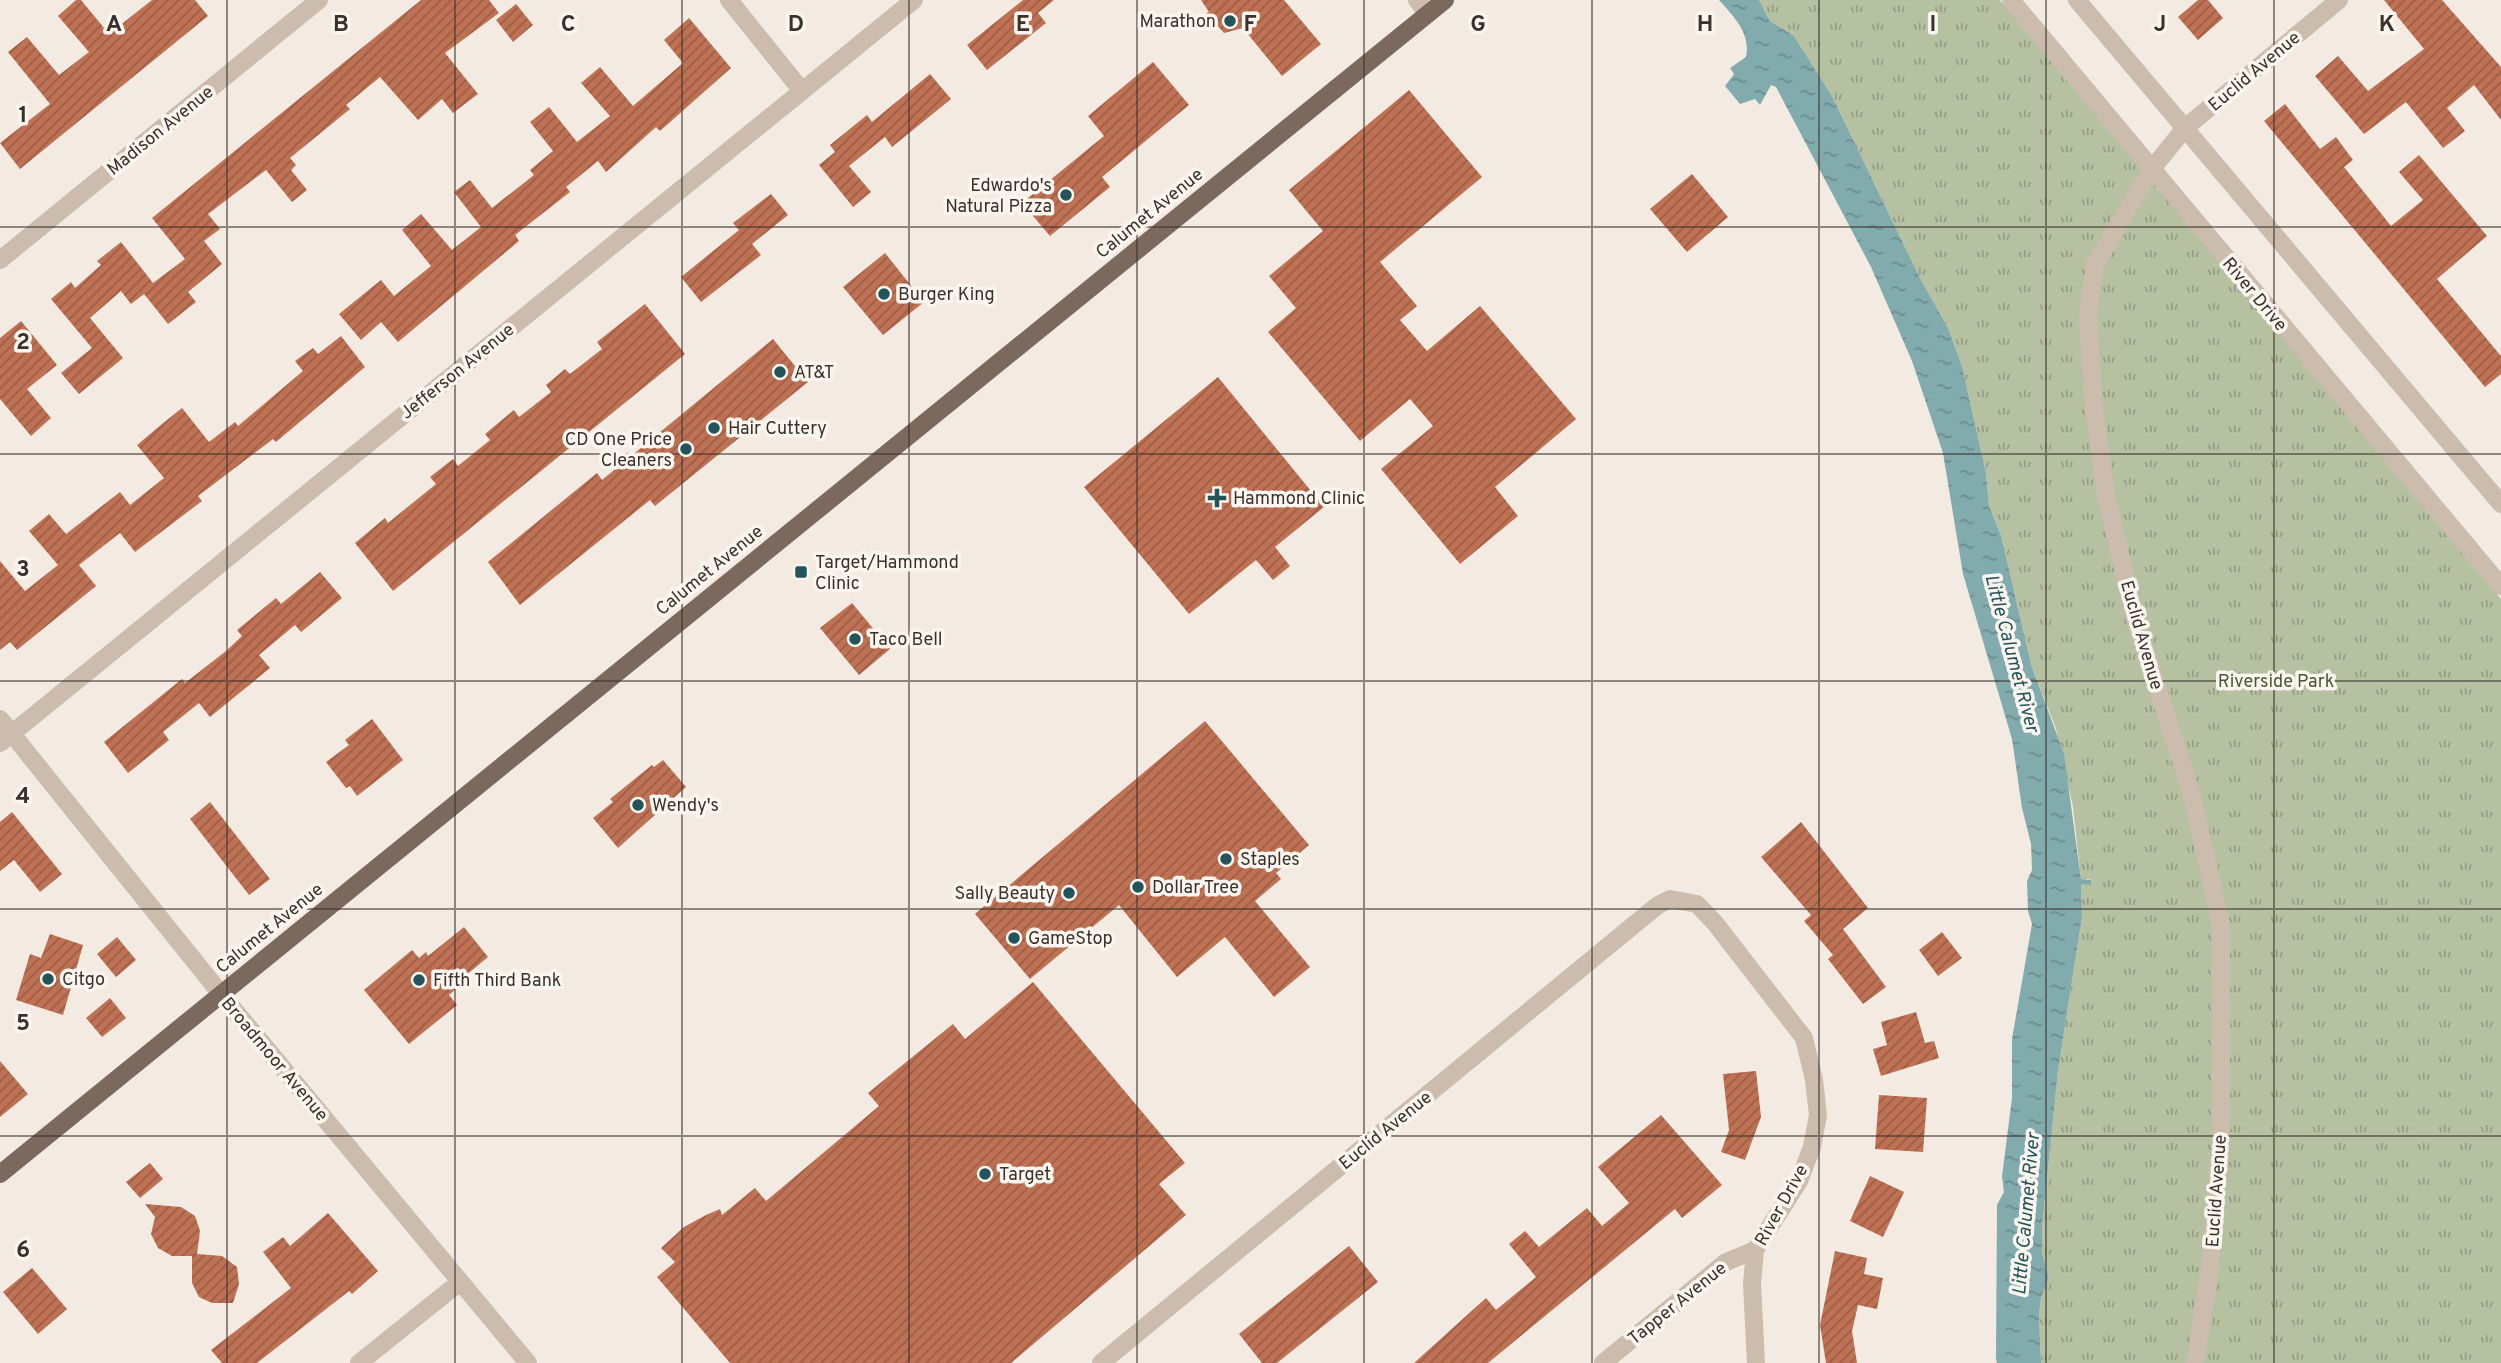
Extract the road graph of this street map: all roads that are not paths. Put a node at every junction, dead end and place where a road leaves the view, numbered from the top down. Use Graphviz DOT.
graph roads {
  1 [pos="319,0"];
  2 [pos="729,0"];
  3 [pos="914,0"];
  4 [pos="1445,0"];
  5 [pos="2011,0"];
  6 [pos="2077,0"];
  7 [pos="2339,0"];
  8 [pos="1423,7"];
  9 [pos="802,91"];
  10 [pos="2185,128"];
  11 [pos="2151,170"];
  12 [pos="0,260"];
  13 [pos="2501,504"];
  14 [pos="2501,586"];
  15 [pos="0,719"];
  16 [pos="6,738"];
  17 [pos="1670,899"];
  18 [pos="221,994"];
  19 [pos="0,1174"];
  20 [pos="1755,1250"];
  21 [pos="460,1282"];
  22 [pos="359,1363"];
  23 [pos="528,1363"];
  24 [pos="1101,1363"];
  25 [pos="1603,1363"];
  26 [pos="1756,1363"];
  27 [pos="2195,1363"];
  1 -- 12 [label="street, Madison Avenue"];
  2 -- 9 [label="street"];
  3 -- 9 [label="street, Jefferson Avenue"];
  4 -- 8 [label="main road, Calumet Avenue"];
  5 -- 11 [label="street, River Drive"];
  6 -- 10 [label="street"];
  7 -- 10 [label="street, Euclid Avenue"];
  8 -- 18 [label="main road, Calumet Avenue"];
  9 -- 16 [label="street, Jefferson Avenue"];
  10 -- 11 [label="street, Euclid Avenue"];
  10 -- 13 [label="street"];
  11 -- 14 [label="street, River Drive"];
  11 -- 27 [label="street, Euclid Avenue"];
  15 -- 16 [label="street, Broadmoor Avenue"];
  16 -- 18 [label="street, Broadmoor Avenue"];
  17 -- 20 [label="street, River Drive"];
  17 -- 24 [label="street, Euclid Avenue"];
  18 -- 19 [label="main road, Calumet Avenue"];
  18 -- 21 [label="street, Broadmoor Avenue"];
  20 -- 25 [label="street, Tapper Avenue"];
  20 -- 26 [label="street, River Drive"];
  21 -- 22 [label="street"];
  21 -- 23 [label="street, Broadmoor Avenue"];
}
